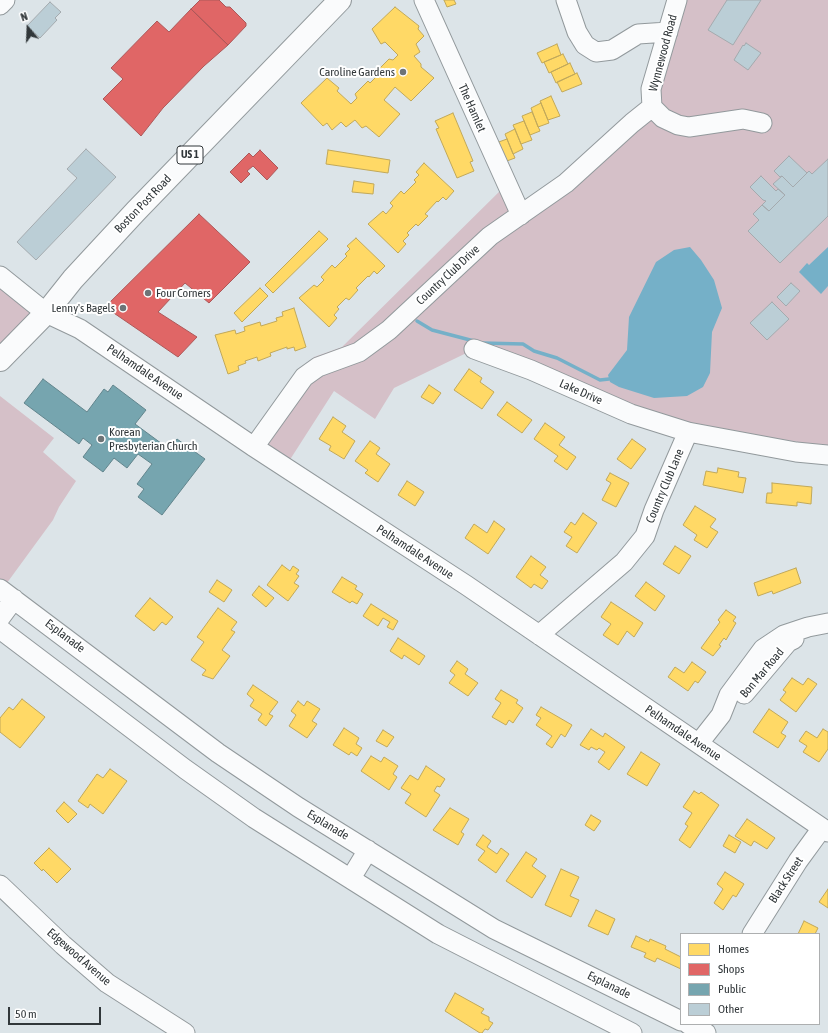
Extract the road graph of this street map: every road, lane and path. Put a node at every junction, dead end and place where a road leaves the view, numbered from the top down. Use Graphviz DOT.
graph roads {
  1 [pos="5,0"];
  2 [pos="340,0"];
  3 [pos="424,0"];
  4 [pos="566,0"];
  5 [pos="677,0"];
  6 [pos="0,6"];
  7 [pos="668,32"];
  8 [pos="652,107"];
  9 [pos="762,123"];
  10 [pos="521,215"];
  11 [pos="0,276"];
  12 [pos="46,313"];
  13 [pos="474,349"];
  14 [pos="0,360"];
  15 [pos="688,432"];
  16 [pos="254,447"];
  17 [pos="828,455"];
  18 [pos="7,594"];
  19 [pos="0,618"];
  20 [pos="828,623"];
  21 [pos="0,629"];
  22 [pos="539,635"];
  23 [pos="828,636"];
  24 [pos="721,715"];
  25 [pos="698,743"];
  26 [pos="825,830"];
  27 [pos="368,850"];
  28 [pos="351,878"];
  29 [pos="0,885"];
  30 [pos="494,929"];
  31 [pos="753,933"];
  32 [pos="478,955"];
  33 [pos="680,1021"];
  34 [pos="186,1033"];
  35 [pos="632,1033"];
  1 -- 6 [label="street"];
  2 -- 12 [label="main road, Boston Post Road / US 1"];
  3 -- 10 [label="street, The Hamlet"];
  4 -- 7 [label="street"];
  5 -- 7 [label="street, Wynnewood Road"];
  7 -- 8 [label="street, Wynnewood Road"];
  8 -- 9 [label="street"];
  8 -- 10 [label="street, Country Club Drive"];
  10 -- 16 [label="street, Country Club Drive"];
  11 -- 12 [label="street, Pelhamdale Avenue"];
  12 -- 14 [label="main road, Boston Post Road / US 1"];
  12 -- 16 [label="street, Pelhamdale Avenue"];
  13 -- 15 [label="street, Lake Drive"];
  15 -- 17 [label="street"];
  15 -- 22 [label="street, Country Club Lane"];
  16 -- 22 [label="street, Pelhamdale Avenue"];
  18 -- 19 [label="street"];
  18 -- 27 [label="street, Esplanade"];
  20 -- 24 [label="street, Bon Mar Road"];
  21 -- 28 [label="street"];
  22 -- 25 [label="street, Pelhamdale Avenue"];
  23 -- 24 [label="street, Bon Mar Road"];
  24 -- 25 [label="street, Bon Mar Road"];
  25 -- 26 [label="street, Pelhamdale Avenue"];
  26 -- 31 [label="street, Black Street"];
  27 -- 28 [label="street"];
  27 -- 30 [label="street, Esplanade"];
  28 -- 32 [label="street"];
  29 -- 34 [label="street, Edgewood Avenue"];
  30 -- 32 [label="street"];
  30 -- 33 [label="street, Esplanade"];
  32 -- 35 [label="street"];
}
